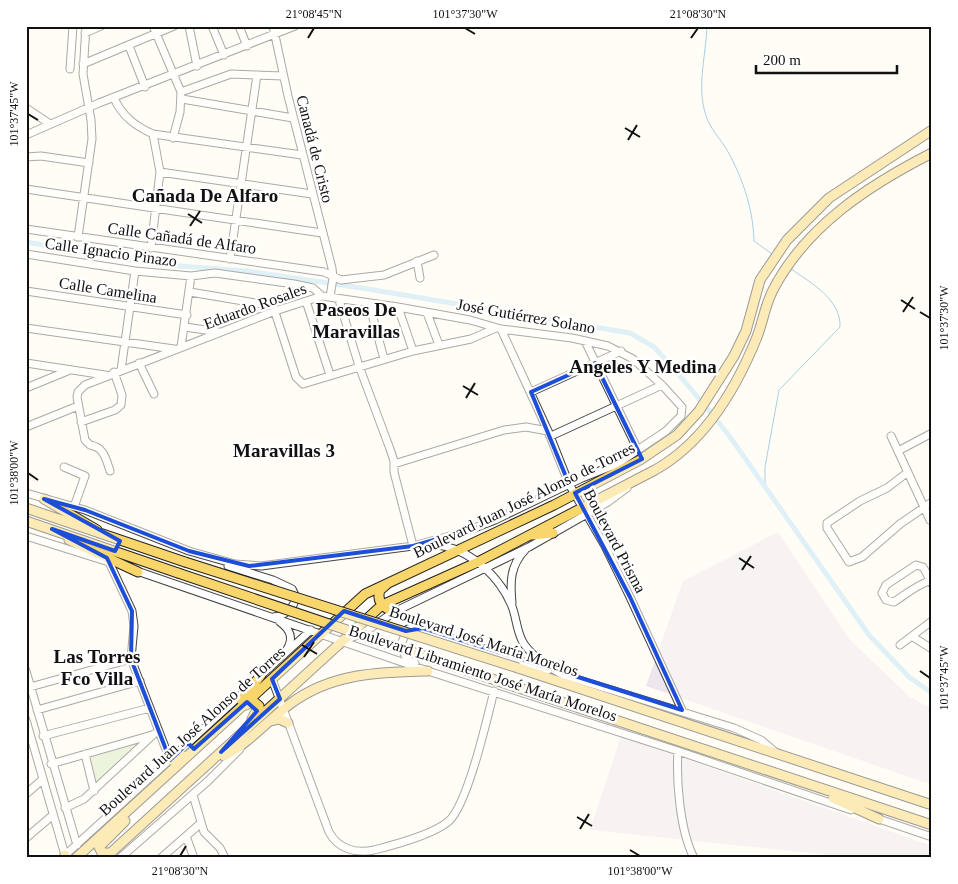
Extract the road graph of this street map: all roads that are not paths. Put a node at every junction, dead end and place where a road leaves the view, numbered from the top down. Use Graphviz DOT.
graph roads {
  1 [pos="73,26"];
  2 [pos="101,26"];
  3 [pos="154,26"];
  4 [pos="174,26"];
  5 [pos="189,26"];
  6 [pos="212,26"];
  7 [pos="238,26"];
  8 [pos="273,26"];
  9 [pos="295,26"];
  10 [pos="86,29"];
  11 [pos="275,34"];
  12 [pos="156,35"];
  13 [pos="129,46"];
  14 [pos="247,46"];
  15 [pos="224,55"];
  16 [pos="83,64"];
  17 [pos="197,66"];
  18 [pos="70,69"];
  19 [pos="257,75"];
  20 [pos="173,76"];
  21 [pos="283,76"];
  22 [pos="145,87"];
  23 [pos="182,96"];
  24 [pos="114,98"];
  25 [pos="26,108"];
  26 [pos="88,108"];
  27 [pos="252,112"];
  28 [pos="293,118"];
  29 [pos="50,124"];
  30 [pos="931,130"];
  31 [pos="153,134"];
  32 [pos="26,135"];
  33 [pos="173,138"];
  34 [pos="246,148"];
  35 [pos="932,153"];
  36 [pos="302,155"];
  37 [pos="26,156"];
  38 [pos="89,163"];
  39 [pos="160,172"];
  40 [pos="241,184"];
  41 [pos="26,189"];
  42 [pos="312,194"];
  43 [pos="84,198"];
  44 [pos="157,208"];
  45 [pos="236,220"];
  46 [pos="26,229"];
  47 [pos="322,233"];
  48 [pos="78,237"];
  49 [pos="151,248"];
  50 [pos="26,254"];
  51 [pos="434,255"];
  52 [pos="230,259"];
  53 [pos="417,261"];
  54 [pos="135,271"];
  55 [pos="192,276"];
  56 [pos="420,278"];
  57 [pos="333,279"];
  58 [pos="26,291"];
  59 [pos="190,292"];
  60 [pos="326,297"];
  61 [pos="339,300"];
  62 [pos="306,301"];
  63 [pos="369,303"];
  64 [pos="129,307"];
  65 [pos="398,307"];
  66 [pos="275,311"];
  67 [pos="427,313"];
  68 [pos="186,315"];
  69 [pos="184,326"];
  70 [pos="26,328"];
  71 [pos="499,328"];
  72 [pos="220,333"];
  73 [pos="125,340"];
  74 [pos="585,340"];
  75 [pos="439,345"];
  76 [pos="178,348"];
  77 [pos="413,351"];
  78 [pos="621,351"];
  79 [pos="384,359"];
  80 [pos="26,363"];
  81 [pos="139,363"];
  82 [pos="595,363"];
  83 [pos="359,366"];
  84 [pos="70,370"];
  85 [pos="117,371"];
  86 [pos="330,375"];
  87 [pos="106,376"];
  88 [pos="662,385"];
  89 [pos="26,388"];
  90 [pos="531,392"];
  91 [pos="154,394"];
  92 [pos="617,404"];
  93 [pos="78,406"];
  94 [pos="81,422"];
  95 [pos="26,427"];
  96 [pos="549,434"];
  97 [pos="931,435"];
  98 [pos="890,436"];
  99 [pos="638,450"];
  100 [pos="898,451"];
  101 [pos="640,460"];
  102 [pos="394,464"];
  103 [pos="617,464"];
  104 [pos="64,467"];
  105 [pos="110,471"];
  106 [pos="908,472"];
  107 [pos="569,484"];
  108 [pos="26,493"];
  109 [pos="575,494"];
  110 [pos="44,499"];
  111 [pos="932,502"];
  112 [pos="925,506"];
  113 [pos="74,507"];
  114 [pos="27,509"];
  115 [pos="585,510"];
  116 [pos="930,520"];
  117 [pos="26,521"];
  118 [pos="52,529"];
  119 [pos="553,532"];
  120 [pos="528,535"];
  121 [pos="26,536"];
  122 [pos="105,536"];
  123 [pos="414,546"];
  124 [pos="529,547"];
  125 [pos="189,551"];
  126 [pos="457,551"];
  127 [pos="108,562"];
  128 [pos="478,562"];
  129 [pos="427,565"];
  130 [pos="486,569"];
  131 [pos="138,572"];
  132 [pos="931,582"];
  133 [pos="382,605"];
  134 [pos="512,605"];
  135 [pos="394,612"];
  136 [pos="270,617"];
  137 [pos="932,621"];
  138 [pos="311,630"];
  139 [pos="321,633"];
  140 [pos="913,637"];
  141 [pos="342,641"];
  142 [pos="900,645"];
  143 [pos="932,649"];
  144 [pos="283,656"];
  145 [pos="131,659"];
  146 [pos="26,671"];
  147 [pos="428,671"];
  148 [pos="262,675"];
  149 [pos="563,675"];
  150 [pos="272,679"];
  151 [pos="140,682"];
  152 [pos="30,687"];
  153 [pos="494,691"];
  154 [pos="280,699"];
  155 [pos="150,708"];
  156 [pos="240,708"];
  157 [pos="37,710"];
  158 [pos="283,710"];
  159 [pos="682,710"];
  160 [pos="26,720"];
  161 [pos="224,722"];
  162 [pos="268,722"];
  163 [pos="288,723"];
  164 [pos="157,733"];
  165 [pos="43,736"];
  166 [pos="247,740"];
  167 [pos="29,741"];
  168 [pos="678,751"];
  169 [pos="221,752"];
  170 [pos="85,754"];
  171 [pos="778,754"];
  172 [pos="190,755"];
  173 [pos="170,760"];
  174 [pos="210,763"];
  175 [pos="51,764"];
  176 [pos="780,775"];
  177 [pos="42,780"];
  178 [pos="94,790"];
  179 [pos="26,794"];
  180 [pos="193,794"];
  181 [pos="143,797"];
  182 [pos="932,806"];
  183 [pos="65,808"];
  184 [pos="53,815"];
  185 [pos="879,820"];
  186 [pos="201,823"];
  187 [pos="932,825"];
  188 [pos="71,828"];
  189 [pos="95,829"];
  190 [pos="186,836"];
  191 [pos="932,837"];
  192 [pos="26,838"];
  193 [pos="78,854"];
  194 [pos="107,855"];
  195 [pos="65,857"];
  196 [pos="163,857"];
  197 [pos="120,858"];
  198 [pos="194,858"];
  199 [pos="225,858"];
  200 [pos="694,858"];
  1 -- 18 [label="street"];
  2 -- 10 [label="street"];
  3 -- 12 [label="street"];
  4 -- 12 [label="street"];
  5 -- 17 [label="street"];
  6 -- 15 [label="street"];
  7 -- 14 [label="street"];
  8 -- 11 [label="street, Canadá de Cristo"];
  9 -- 11 [label="street"];
  10 -- 16 [label="street"];
  11 -- 14 [label="street"];
  11 -- 21 [label="street, Canadá de Cristo"];
  12 -- 13 [label="street"];
  12 -- 20 [label="street"];
  13 -- 16 [label="street"];
  13 -- 22 [label="street"];
  14 -- 15 [label="street"];
  15 -- 17 [label="street"];
  16 -- 26 [label="street"];
  17 -- 20 [label="street"];
  19 -- 21 [label="street"];
  19 -- 23 [label="street"];
  19 -- 27 [label="street"];
  20 -- 22 [label="street"];
  20 -- 23 [label="street"];
  21 -- 28 [label="street, Canadá de Cristo"];
  22 -- 24 [label="street"];
  23 -- 27 [label="street"];
  23 -- 33 [label="street"];
  24 -- 26 [label="street"];
  24 -- 31 [label="street"];
  25 -- 29 [label="street"];
  26 -- 29 [label="street"];
  26 -- 38 [label="street"];
  27 -- 28 [label="street"];
  27 -- 34 [label="street"];
  28 -- 36 [label="street, Canadá de Cristo"];
  29 -- 32 [label="street"];
  30 -- 101 [label="main road, Boulevard Juan José Alonso de Torres"];
  31 -- 33 [label="street"];
  31 -- 39 [label="street"];
  33 -- 34 [label="street"];
  34 -- 36 [label="street"];
  34 -- 40 [label="street"];
  35 -- 115 [label="main road, Boulevard Juan José Alonso de Torres"];
  36 -- 42 [label="street, Canadá de Cristo"];
  37 -- 38 [label="street"];
  38 -- 43 [label="street"];
  39 -- 40 [label="street"];
  39 -- 44 [label="street"];
  40 -- 42 [label="street"];
  40 -- 45 [label="street"];
  41 -- 43 [label="street"];
  42 -- 47 [label="street, Canadá de Cristo"];
  43 -- 44 [label="street"];
  43 -- 48 [label="street"];
  44 -- 45 [label="street"];
  44 -- 49 [label="street"];
  45 -- 47 [label="street"];
  45 -- 52 [label="street"];
  46 -- 48 [label="street, Calle Cañadá de Alfaro"];
  47 -- 57 [label="street, Canadá de Cristo"];
  48 -- 49 [label="street, Calle Cañadá de Alfaro"];
  49 -- 52 [label="street, Calle Cañadá de Alfaro"];
  50 -- 54 [label="street, Calle Ignacio Pinazo"];
  51 -- 53 [label="street"];
  52 -- 57 [label="street, Calle Cañadá de Alfaro"];
  53 -- 56 [label="street"];
  53 -- 57 [label="street"];
  54 -- 55 [label="street, Calle Ignacio Pinazo"];
  54 -- 64 [label="street"];
  55 -- 59 [label="street"];
  55 -- 60 [label="street, Calle Ignacio Pinazo"];
  57 -- 60 [label="street"];
  58 -- 64 [label="street, Calle Camelina"];
  59 -- 66 [label="street"];
  59 -- 68 [label="street"];
  60 -- 61 [label="street, Eduardo Rosales"];
  60 -- 62 [label="street, Eduardo Rosales"];
  61 -- 63 [label="street, José Gutiérrez Solano"];
  61 -- 83 [label="street"];
  62 -- 66 [label="street, Eduardo Rosales"];
  62 -- 86 [label="street"];
  63 -- 65 [label="street, José Gutiérrez Solano"];
  63 -- 79 [label="street"];
  64 -- 68 [label="street, Calle Camelina"];
  64 -- 73 [label="street"];
  65 -- 67 [label="street, José Gutiérrez Solano"];
  65 -- 77 [label="street"];
  66 -- 72 [label="street, Eduardo Rosales"];
  66 -- 86 [label="street"];
  67 -- 71 [label="street, José Gutiérrez Solano"];
  67 -- 75 [label="street"];
  68 -- 69 [label="street"];
  69 -- 72 [label="street"];
  69 -- 76 [label="street"];
  70 -- 73 [label="street, Eduardo Rosales"];
  71 -- 74 [label="street, José Gutiérrez Solano"];
  71 -- 75 [label="street"];
  71 -- 90 [label="street, Boulevard Prisma"];
  72 -- 76 [label="street, Eduardo Rosales"];
  73 -- 76 [label="street, Eduardo Rosales"];
  73 -- 85 [label="street"];
  74 -- 78 [label="street, José Gutiérrez Solano"];
  74 -- 82 [label="street"];
  75 -- 77 [label="street"];
  76 -- 81 [label="street"];
  77 -- 79 [label="street"];
  78 -- 82 [label="street"];
  78 -- 88 [label="street, José Gutiérrez Solano"];
  79 -- 83 [label="street"];
  80 -- 84 [label="street"];
  81 -- 85 [label="street"];
  81 -- 91 [label="street"];
  82 -- 90 [label="street"];
  82 -- 92 [label="street"];
  83 -- 86 [label="street"];
  83 -- 102 [label="street"];
  84 -- 87 [label="street"];
  84 -- 89 [label="street"];
  85 -- 87 [label="street"];
  85 -- 94 [label="street"];
  87 -- 93 [label="street"];
  88 -- 92 [label="street"];
  88 -- 99 [label="street, José Gutiérrez Solano"];
  90 -- 96 [label="street, Boulevard Prisma"];
  92 -- 96 [label="street"];
  92 -- 99 [label="street"];
  93 -- 94 [label="street"];
  93 -- 95 [label="street"];
  94 -- 105 [label="street"];
  96 -- 102 [label="street"];
  96 -- 107 [label="street, Boulevard Prisma"];
  97 -- 100 [label="street"];
  98 -- 100 [label="street"];
  99 -- 103 [label="street"];
  100 -- 106 [label="street"];
  101 -- 103 [label="street"];
  101 -- 109 [label="main road, Boulevard Juan José Alonso de Torres"];
  102 -- 123 [label="street"];
  103 -- 107 [label="street"];
  104 -- 113 [label="street"];
  106 -- 112 [label="street"];
  106 -- 112 [label="street"];
  107 -- 109 [label="street, Boulevard Prisma"];
  107 -- 123 [label="street"];
  108 -- 110 [label="street, Boulevard Libramiento José María Morelos"];
  109 -- 115 [label="street, Boulevard Prisma"];
  109 -- 126 [label="main road, Boulevard Juan José Alonso de Torres"];
  110 -- 113 [label="street, Boulevard Libramiento José María Morelos"];
  110 -- 122 [label="main road"];
  111 -- 112 [label="street"];
  112 -- 116 [label="street"];
  113 -- 125 [label="street, Boulevard Libramiento José María Morelos"];
  114 -- 122 [label="main road, Boulevard José María Morelos"];
  115 -- 119 [label="street"];
  115 -- 120 [label="main road, Boulevard Juan José Alonso de Torres"];
  115 -- 159 [label="street, Boulevard Prisma"];
  117 -- 118 [label="main road"];
  118 -- 131 [label="main road"];
  118 -- 176 [label="main road, Boulevard José María Morelos, bridge"];
  119 -- 120 [label="main road"];
  119 -- 124 [label="street"];
  120 -- 128 [label="main road, Boulevard Juan José Alonso de Torres"];
  121 -- 127 [label="street, Boulevard Libramiento José María Morelos"];
  122 -- 171 [label="main road, Boulevard José María Morelos, bridge"];
  123 -- 125 [label="street, Boulevard Libramiento José María Morelos"];
  123 -- 126 [label="street, Boulevard Libramiento José María Morelos"];
  124 -- 130 [label="street"];
  124 -- 134 [label="street"];
  125 -- 136 [label="street"];
  126 -- 128 [label="street, Boulevard Libramiento José María Morelos"];
  126 -- 129 [label="main road, Boulevard Juan José Alonso de Torres"];
  127 -- 131 [label="street, Boulevard Libramiento José María Morelos"];
  127 -- 145 [label="street"];
  128 -- 130 [label="street, Boulevard Libramiento José María Morelos"];
  128 -- 133 [label="main road, Boulevard Juan José Alonso de Torres"];
  129 -- 133 [label="main road"];
  129 -- 139 [label="main road, Boulevard Juan José Alonso de Torres"];
  130 -- 134 [label="street, Boulevard Libramiento José María Morelos"];
  130 -- 135 [label="street"];
  131 -- 136 [label="street, Boulevard Libramiento José María Morelos"];
  132 -- 132 [label="street"];
  133 -- 135 [label="main road"];
  133 -- 141 [label="main road, Boulevard Juan José Alonso de Torres"];
  134 -- 149 [label="street, Boulevard Libramiento José María Morelos"];
  135 -- 141 [label="street"];
  136 -- 138 [label="street, Boulevard Libramiento José María Morelos"];
  136 -- 144 [label="street"];
  137 -- 140 [label="street"];
  138 -- 139 [label="street, Boulevard Libramiento José María Morelos"];
  138 -- 144 [label="street"];
  139 -- 141 [label="street, Boulevard Libramiento José María Morelos"];
  139 -- 150 [label="main road, Boulevard Juan José Alonso de Torres"];
  140 -- 142 [label="street"];
  140 -- 143 [label="street"];
  141 -- 147 [label="street, Boulevard Libramiento José María Morelos"];
  141 -- 154 [label="main road, Boulevard Juan José Alonso de Torres"];
  144 -- 148 [label="street"];
  145 -- 151 [label="street"];
  145 -- 152 [label="street"];
  146 -- 152 [label="street"];
  147 -- 149 [label="street"];
  147 -- 153 [label="street, Boulevard Libramiento José María Morelos"];
  147 -- 158 [label="main road"];
  148 -- 161 [label="main road"];
  148 -- 173 [label="street"];
  149 -- 159 [label="street, Boulevard Libramiento José María Morelos"];
  150 -- 154 [label="street"];
  150 -- 156 [label="main road, Boulevard Juan José Alonso de Torres"];
  151 -- 155 [label="street"];
  151 -- 157 [label="street"];
  152 -- 157 [label="street"];
  153 -- 163 [label="street"];
  153 -- 168 [label="street, Boulevard Libramiento José María Morelos"];
  154 -- 158 [label="street"];
  154 -- 169 [label="main road, Boulevard Juan José Alonso de Torres"];
  155 -- 164 [label="street"];
  155 -- 165 [label="street"];
  156 -- 161 [label="main road, Boulevard Juan José Alonso de Torres"];
  156 -- 169 [label="main road"];
  157 -- 165 [label="street"];
  158 -- 162 [label="main road"];
  158 -- 163 [label="street"];
  159 -- 171 [label="street, Boulevard Libramiento José María Morelos"];
  160 -- 167 [label="street"];
  161 -- 172 [label="main road, Boulevard Juan José Alonso de Torres"];
  162 -- 163 [label="main road"];
  162 -- 166 [label="main road"];
  164 -- 170 [label="street"];
  164 -- 173 [label="street"];
  164 -- 178 [label="street"];
  165 -- 175 [label="street"];
  166 -- 174 [label="main road"];
  166 -- 180 [label="street"];
  167 -- 177 [label="street"];
  168 -- 185 [label="street, Boulevard Libramiento José María Morelos"];
  168 -- 200 [label="street"];
  169 -- 174 [label="main road, Boulevard Juan José Alonso de Torres"];
  170 -- 175 [label="street"];
  170 -- 178 [label="street"];
  171 -- 182 [label="main road, Boulevard José María Morelos"];
  172 -- 173 [label="main road"];
  172 -- 181 [label="main road, Boulevard Juan José Alonso de Torres"];
  173 -- 189 [label="street"];
  174 -- 194 [label="main road, Boulevard Juan José Alonso de Torres"];
  175 -- 183 [label="street"];
  176 -- 185 [label="main road"];
  176 -- 187 [label="main road, Boulevard José María Morelos"];
  177 -- 179 [label="street"];
  177 -- 184 [label="street"];
  178 -- 183 [label="street"];
  180 -- 186 [label="street"];
  180 -- 197 [label="street"];
  181 -- 193 [label="main road, Boulevard Juan José Alonso de Torres"];
  181 -- 194 [label="main road"];
  183 -- 188 [label="street"];
  184 -- 192 [label="street"];
  184 -- 195 [label="street"];
  185 -- 191 [label="street, Boulevard Libramiento José María Morelos"];
  186 -- 190 [label="street"];
  186 -- 199 [label="street"];
  188 -- 189 [label="street"];
  188 -- 193 [label="street"];
  189 -- 193 [label="street"];
  190 -- 196 [label="street"];
  190 -- 198 [label="street"];
  193 -- 195 [label="street"];
}
